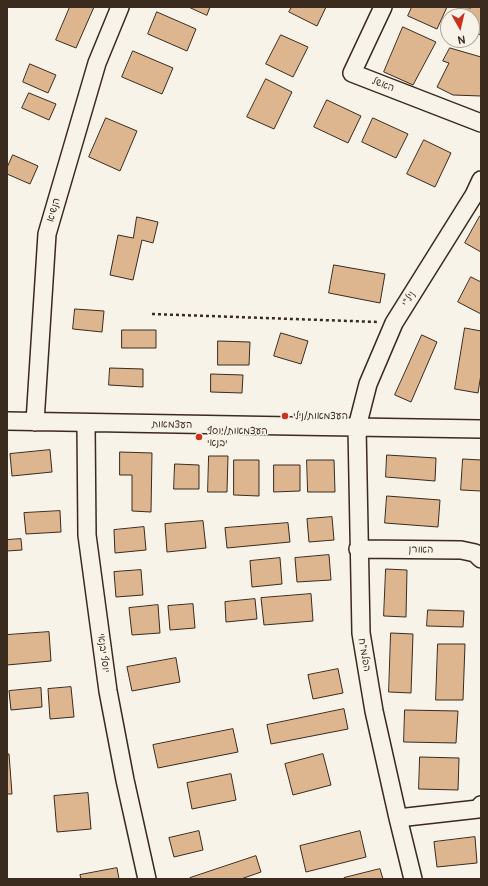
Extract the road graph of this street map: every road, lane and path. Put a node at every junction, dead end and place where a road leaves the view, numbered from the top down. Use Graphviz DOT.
graph roads {
  1 [pos="120,7"];
  2 [pos="382,7"];
  3 [pos="481,123"];
  4 [pos="478,191"];
  5 [pos="152,314"];
  6 [pos="394,323"];
  7 [pos="7,421"];
  8 [pos="36,422"];
  9 [pos="86,424"];
  10 [pos="358,426"];
  11 [pos="481,430"];
  12 [pos="358,549"];
  13 [pos="481,560"];
  14 [pos="480,808"];
  15 [pos="398,818"];
  16 [pos="147,879"];
  17 [pos="414,879"];
  1 -- 8 [label="street, הנשיא"];
  2 -- 3 [label="street, האשל"];
  4 -- 6 [label="street, ניל\"י"];
  5 -- 6 [label="path"];
  6 -- 10 [label="street, ניל\"י"];
  7 -- 8 [label="street, העצמאות"];
  8 -- 9 [label="street, העצמאות"];
  9 -- 10 [label="street, העצמאות"];
  9 -- 16 [label="street, יוסף יבנאי"];
  10 -- 11 [label="street, העצמאות"];
  10 -- 12 [label="street, הפלמ\"ח"];
  12 -- 13 [label="street, האורן"];
  12 -- 15 [label="street, הפלמ\"ח"];
  14 -- 15 [label="street"];
  15 -- 17 [label="street, הפלמ\"ח"];
}
